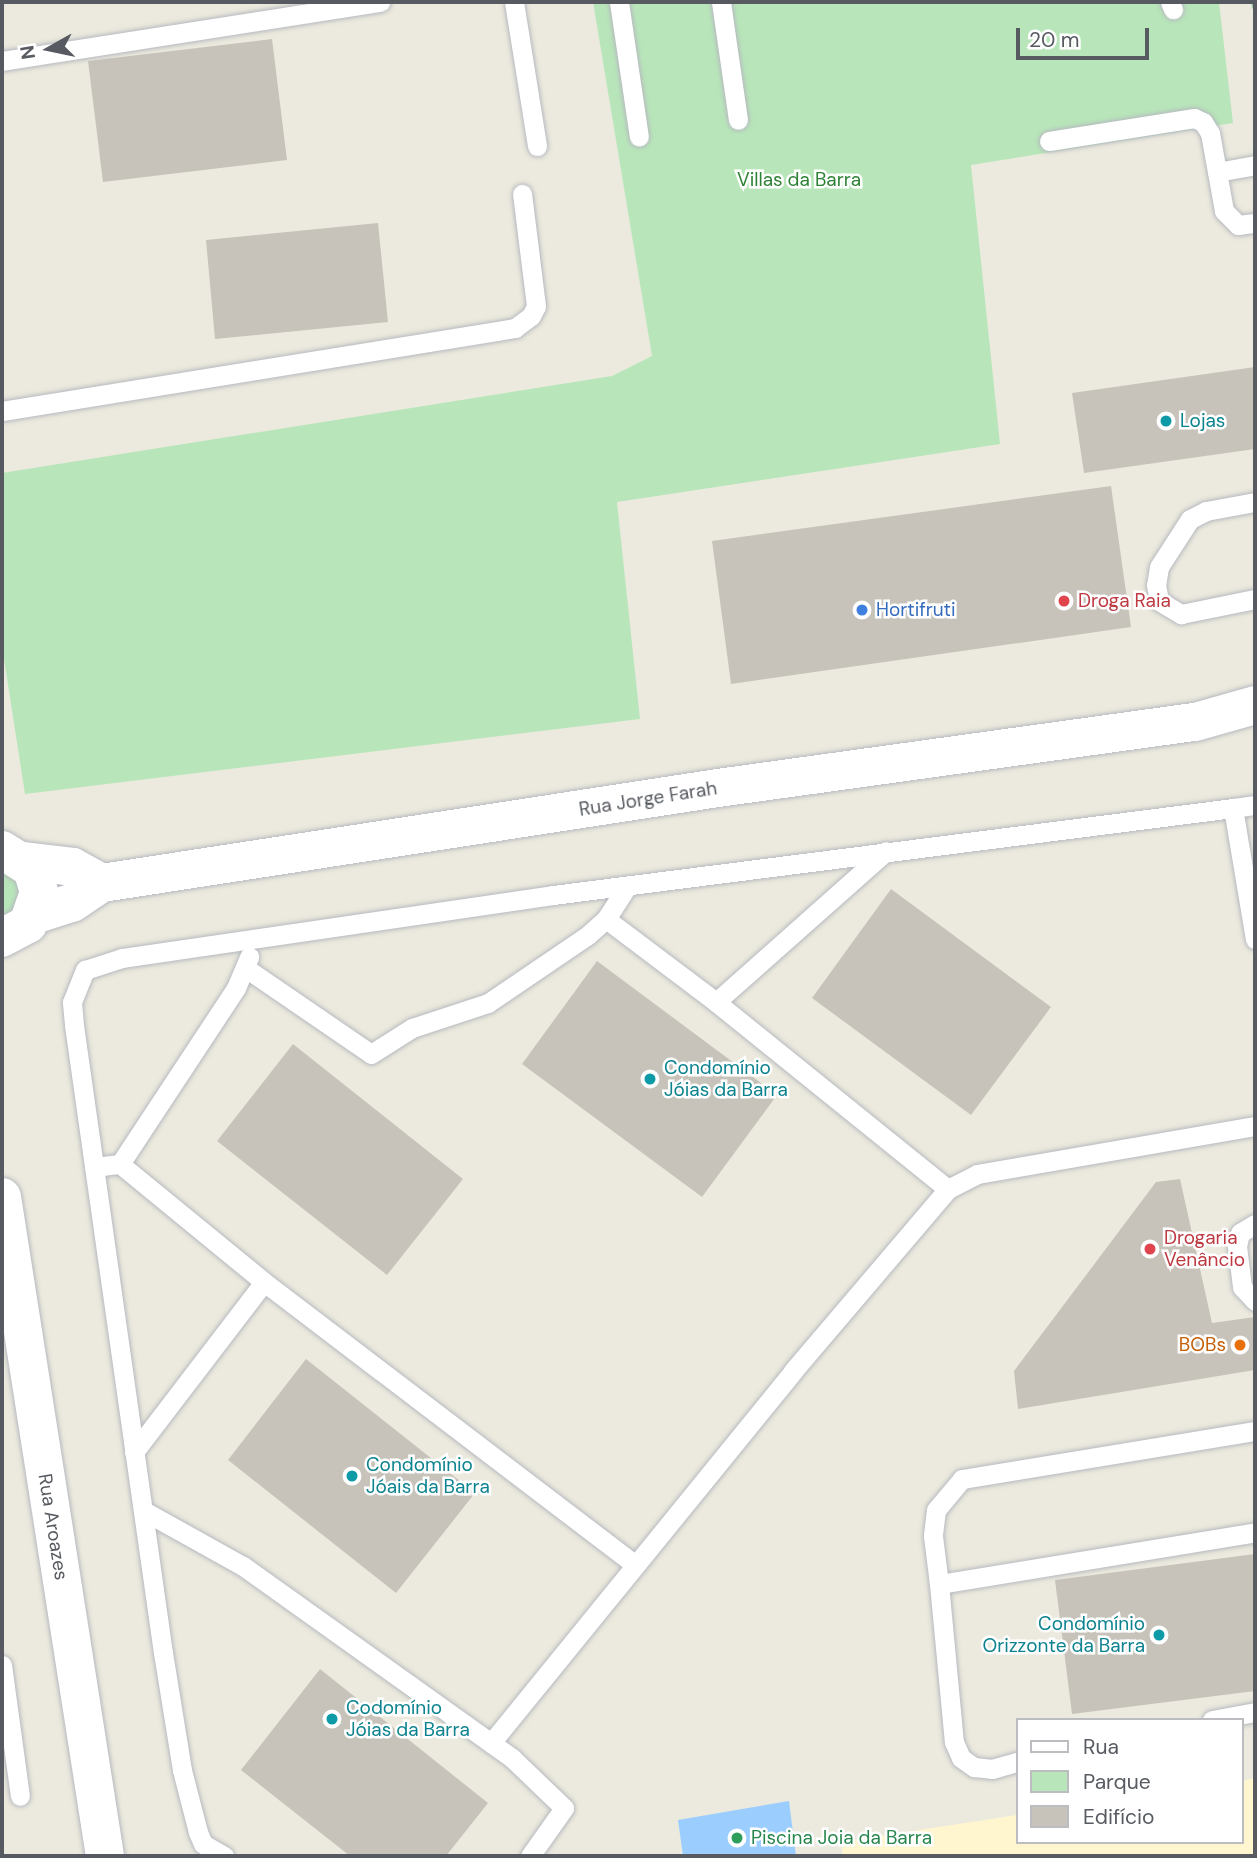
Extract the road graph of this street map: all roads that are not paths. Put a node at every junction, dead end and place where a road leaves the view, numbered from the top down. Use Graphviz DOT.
graph roads {
  1 [pos="380,2"];
  2 [pos="514,2"];
  3 [pos="619,2"];
  4 [pos="721,2"];
  5 [pos="2,61"];
  6 [pos="738,120"];
  7 [pos="639,137"];
  8 [pos="1049,141"];
  9 [pos="537,146"];
  10 [pos="1255,165"];
  11 [pos="1217,172"];
  12 [pos="522,194"];
  13 [pos="1255,223"];
  14 [pos="2,411"];
  15 [pos="1255,502"];
  16 [pos="1255,599"];
  17 [pos="1255,705"];
  18 [pos="1195,722"];
  19 [pos="1255,723"];
  20 [pos="1255,804"];
  21 [pos="1233,808"];
  22 [pos="886,850"];
  23 [pos="13,856"];
  24 [pos="102,883"];
  25 [pos="628,885"];
  26 [pos="606,919"];
  27 [pos="1255,939"];
  28 [pos="12,940"];
  29 [pos="251,942"];
  30 [pos="247,969"];
  31 [pos="716,1002"];
  32 [pos="1255,1126"];
  33 [pos="120,1164"];
  34 [pos="94,1167"];
  35 [pos="948,1189"];
  36 [pos="2,1197"];
  37 [pos="1255,1224"];
  38 [pos="264,1282"];
  39 [pos="1255,1301"];
  40 [pos="1255,1431"];
  41 [pos="134,1452"];
  42 [pos="144,1511"];
  43 [pos="1255,1532"];
  44 [pos="635,1565"];
  45 [pos="939,1584"];
  46 [pos="2,1665"];
  47 [pos="1255,1712"];
  48 [pos="1223,1718"];
  49 [pos="491,1743"];
  50 [pos="1016,1762"];
  51 [pos="20,1796"];
  52 [pos="105,1856"];
  53 [pos="224,1856"];
  54 [pos="530,1856"];
  1 -- 5 [label="lane"];
  2 -- 9 [label="lane"];
  3 -- 7 [label="lane"];
  4 -- 6 [label="lane"];
  8 -- 11 [label="lane"];
  10 -- 11 [label="lane"];
  11 -- 13 [label="lane"];
  12 -- 14 [label="lane"];
  15 -- 16 [label="lane"];
  17 -- 18 [label="street, Rua Jorge Farah"];
  18 -- 19 [label="street, Rua Jorge Farah"];
  18 -- 24 [label="street, Rua Jorge Farah"];
  20 -- 21 [label="lane"];
  21 -- 22 [label="lane"];
  21 -- 27 [label="lane"];
  22 -- 25 [label="lane"];
  22 -- 31 [label="lane"];
  23 -- 24 [label="street"];
  23 -- 28 [label="street"];
  24 -- 28 [label="street, Rua Jorge Farah"];
  25 -- 26 [label="lane"];
  25 -- 29 [label="lane"];
  26 -- 30 [label="lane"];
  26 -- 31 [label="lane"];
  29 -- 30 [label="lane"];
  29 -- 34 [label="lane"];
  30 -- 33 [label="lane"];
  31 -- 35 [label="lane"];
  32 -- 35 [label="lane"];
  33 -- 34 [label="lane"];
  33 -- 38 [label="lane"];
  34 -- 41 [label="lane"];
  35 -- 44 [label="lane"];
  36 -- 52 [label="street, Rua Aroazes"];
  37 -- 39 [label="lane"];
  38 -- 41 [label="lane"];
  38 -- 44 [label="lane"];
  40 -- 45 [label="lane"];
  41 -- 42 [label="lane"];
  42 -- 49 [label="lane"];
  42 -- 53 [label="lane"];
  43 -- 45 [label="lane"];
  44 -- 49 [label="lane"];
  45 -- 50 [label="lane"];
  46 -- 51 [label="lane"];
  47 -- 48 [label="lane"];
  49 -- 54 [label="lane"];
}
